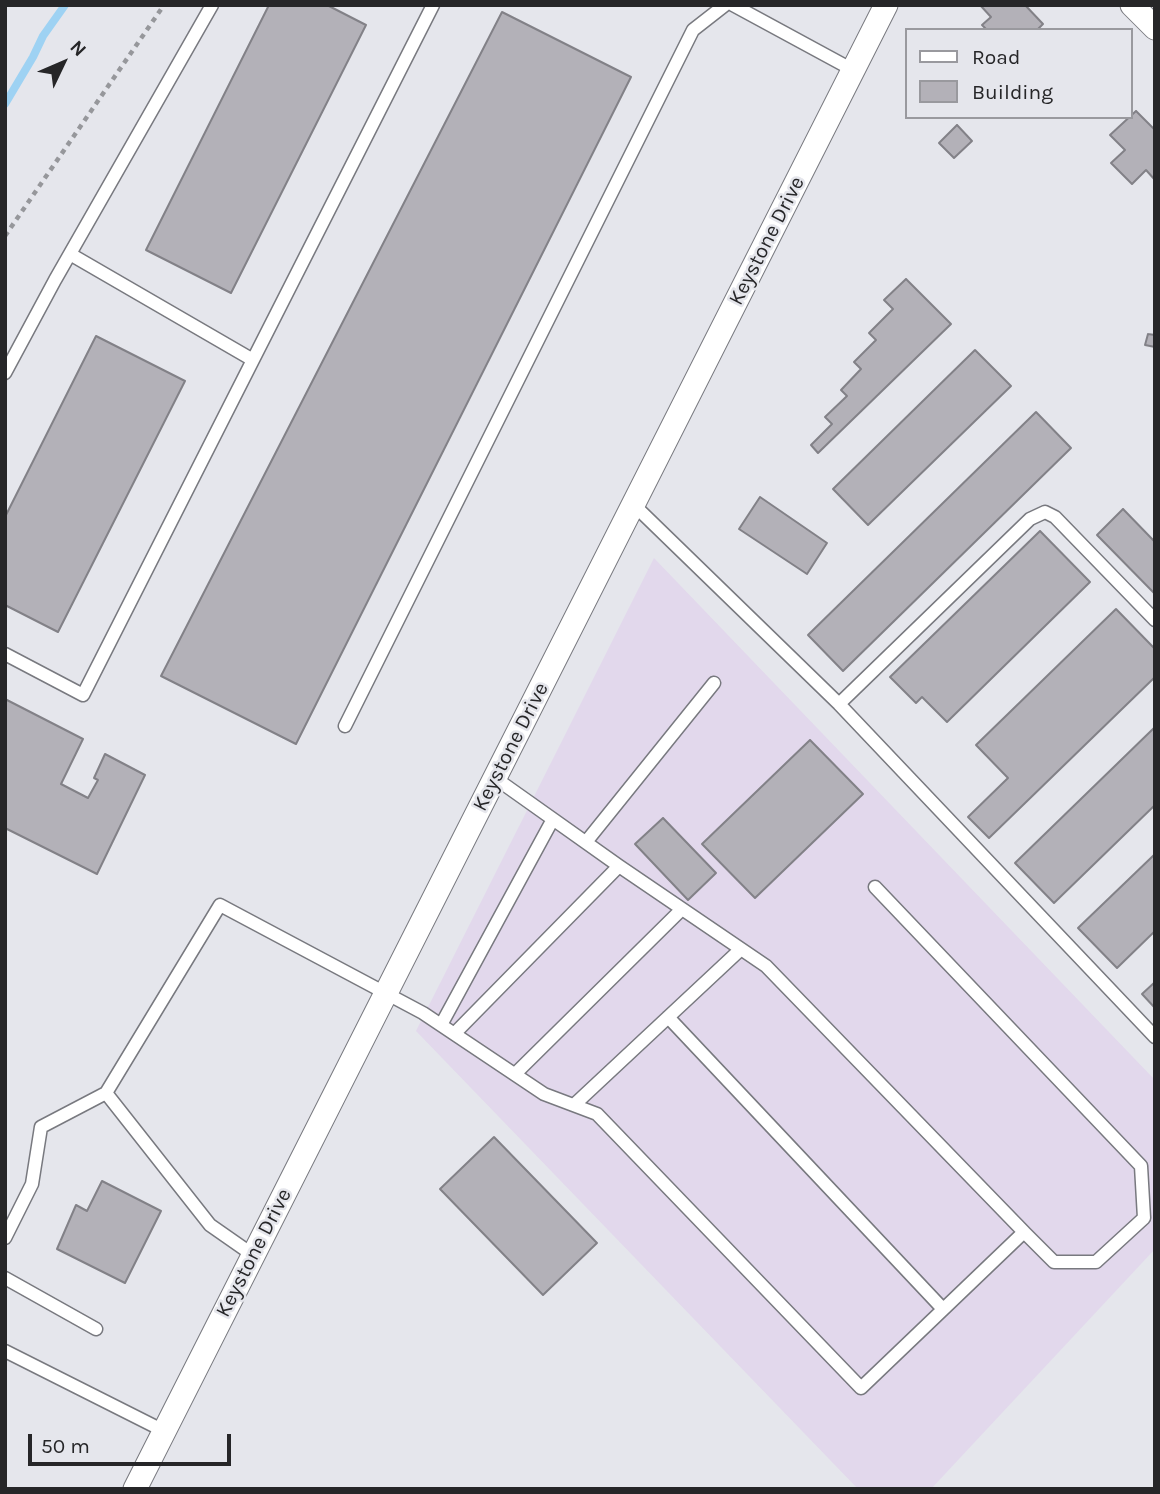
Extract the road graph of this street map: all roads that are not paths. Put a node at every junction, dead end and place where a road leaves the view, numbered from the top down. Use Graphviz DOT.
graph roads {
  1 [pos="212,5"];
  2 [pos="433,5"];
  3 [pos="725,5"];
  4 [pos="733,5"];
  5 [pos="886,5"];
  6 [pos="1132,5"];
  7 [pos="1155,28"];
  8 [pos="853,70"];
  9 [pos="70,254"];
  10 [pos="253,360"];
  11 [pos="5,373"];
  12 [pos="634,505"];
  13 [pos="1155,620"];
  14 [pos="5,654"];
  15 [pos="714,682"];
  16 [pos="839,704"];
  17 [pos="345,726"];
  18 [pos="495,778"];
  19 [pos="553,819"];
  20 [pos="586,842"];
  21 [pos="619,866"];
  22 [pos="875,887"];
  23 [pos="682,909"];
  24 [pos="741,949"];
  25 [pos="386,993"];
  26 [pos="668,1017"];
  27 [pos="442,1025"];
  28 [pos="455,1033"];
  29 [pos="1155,1037"];
  30 [pos="515,1074"];
  31 [pos="106,1093"];
  32 [pos="574,1105"];
  33 [pos="1024,1232"];
  34 [pos="5,1238"];
  35 [pos="253,1255"];
  36 [pos="5,1278"];
  37 [pos="943,1309"];
  38 [pos="96,1329"];
  39 [pos="5,1351"];
  40 [pos="164,1431"];
  41 [pos="135,1489"];
  1 -- 9 [label="lane"];
  2 -- 10 [label="lane"];
  3 -- 17 [label="lane"];
  4 -- 8 [label="lane"];
  5 -- 8 [label="street, Keystone Drive"];
  6 -- 7 [label="street"];
  8 -- 12 [label="street, Keystone Drive"];
  9 -- 10 [label="lane"];
  9 -- 11 [label="lane"];
  10 -- 14 [label="lane"];
  12 -- 16 [label="lane"];
  12 -- 18 [label="street, Keystone Drive"];
  13 -- 16 [label="lane"];
  15 -- 20 [label="lane"];
  16 -- 29 [label="lane"];
  18 -- 19 [label="lane"];
  18 -- 25 [label="street, Keystone Drive"];
  19 -- 20 [label="lane"];
  19 -- 27 [label="lane"];
  20 -- 21 [label="lane"];
  21 -- 23 [label="lane"];
  21 -- 28 [label="lane"];
  22 -- 33 [label="lane"];
  23 -- 24 [label="lane"];
  23 -- 30 [label="lane"];
  24 -- 26 [label="lane"];
  24 -- 33 [label="lane"];
  25 -- 27 [label="lane"];
  25 -- 31 [label="lane"];
  25 -- 35 [label="street, Keystone Drive"];
  26 -- 32 [label="lane"];
  26 -- 37 [label="lane"];
  27 -- 28 [label="lane"];
  28 -- 30 [label="lane"];
  30 -- 32 [label="lane"];
  31 -- 34 [label="lane"];
  31 -- 35 [label="lane"];
  32 -- 37 [label="lane"];
  33 -- 37 [label="lane"];
  35 -- 40 [label="street, Keystone Drive"];
  36 -- 38 [label="lane"];
  39 -- 40 [label="lane"];
  40 -- 41 [label="street, Keystone Drive"];
}
